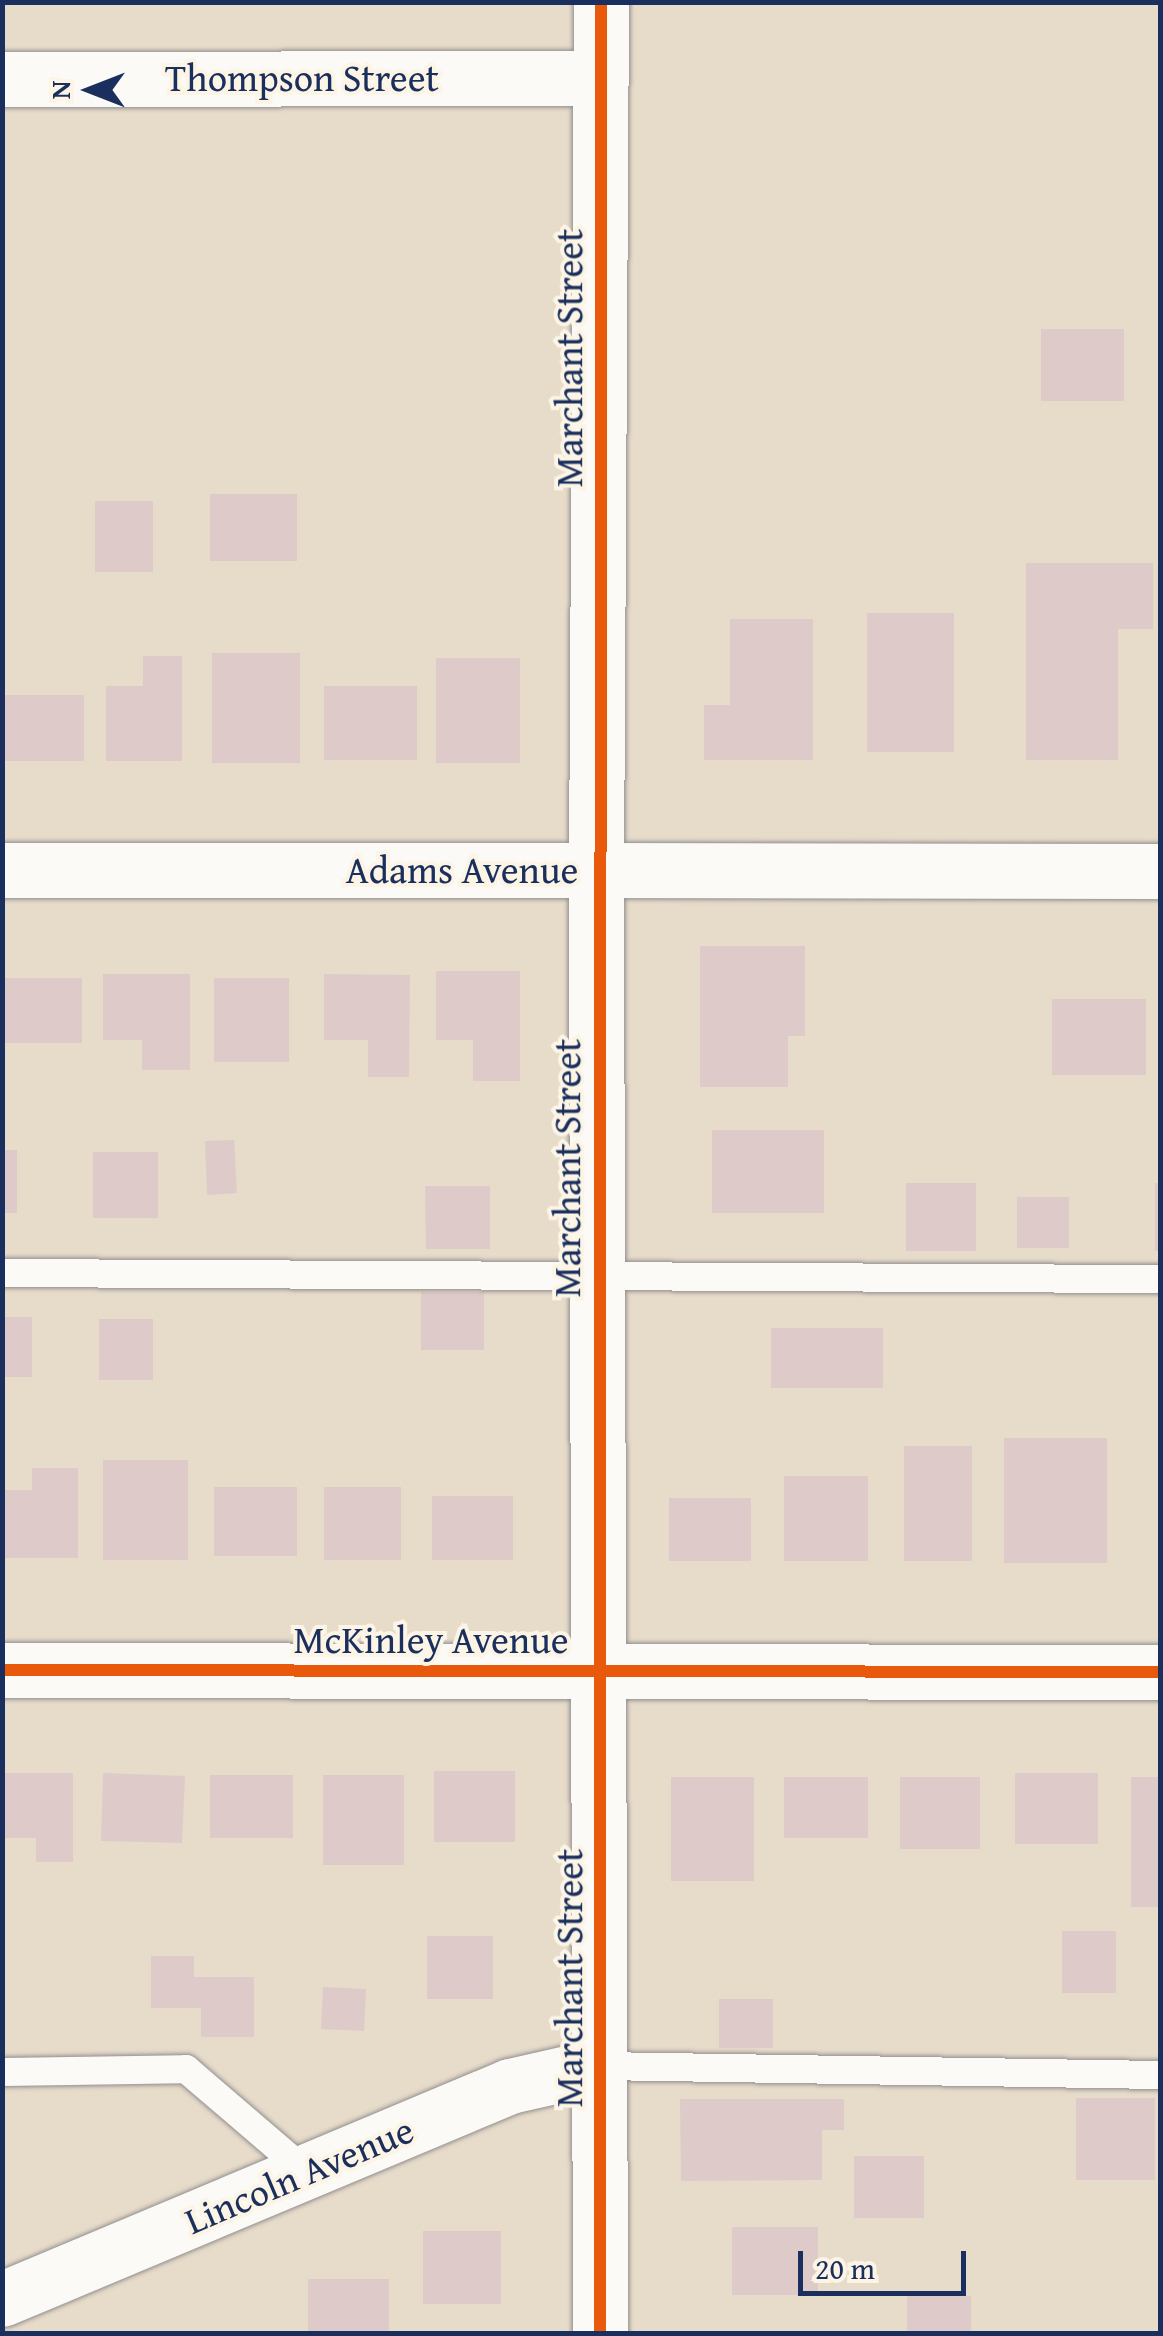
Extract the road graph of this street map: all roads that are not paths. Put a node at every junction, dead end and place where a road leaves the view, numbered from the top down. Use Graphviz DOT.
graph roads {
  1 [pos="601,2"];
  2 [pos="2,78"];
  3 [pos="601,78"];
  4 [pos="2,870"];
  5 [pos="596,870"];
  6 [pos="1160,871"];
  7 [pos="2,1273"];
  8 [pos="598,1278"];
  9 [pos="1160,1279"];
  10 [pos="598,1669"];
  11 [pos="2,1670"];
  12 [pos="1160,1672"];
  13 [pos="599,2066"];
  14 [pos="2,2072"];
  15 [pos="1160,2075"];
  16 [pos="306,2172"];
  17 [pos="2,2298"];
  18 [pos="600,2334"];
  1 -- 3 [label="street, Marchant Street"];
  2 -- 3 [label="street, Thompson Street"];
  3 -- 5 [label="street, Marchant Street"];
  4 -- 5 [label="street, Adams Avenue"];
  5 -- 6 [label="street, Adams Avenue"];
  5 -- 8 [label="street, Marchant Street"];
  7 -- 8 [label="lane"];
  8 -- 9 [label="lane"];
  8 -- 10 [label="street, Marchant Street"];
  10 -- 11 [label="street, McKinley Avenue"];
  10 -- 12 [label="street, McKinley Avenue"];
  10 -- 13 [label="street, Marchant Street"];
  13 -- 15 [label="lane"];
  13 -- 16 [label="street, Lincoln Avenue"];
  13 -- 18 [label="street, Marchant Street"];
  14 -- 16 [label="lane"];
  16 -- 17 [label="street, Lincoln Avenue"];
}
